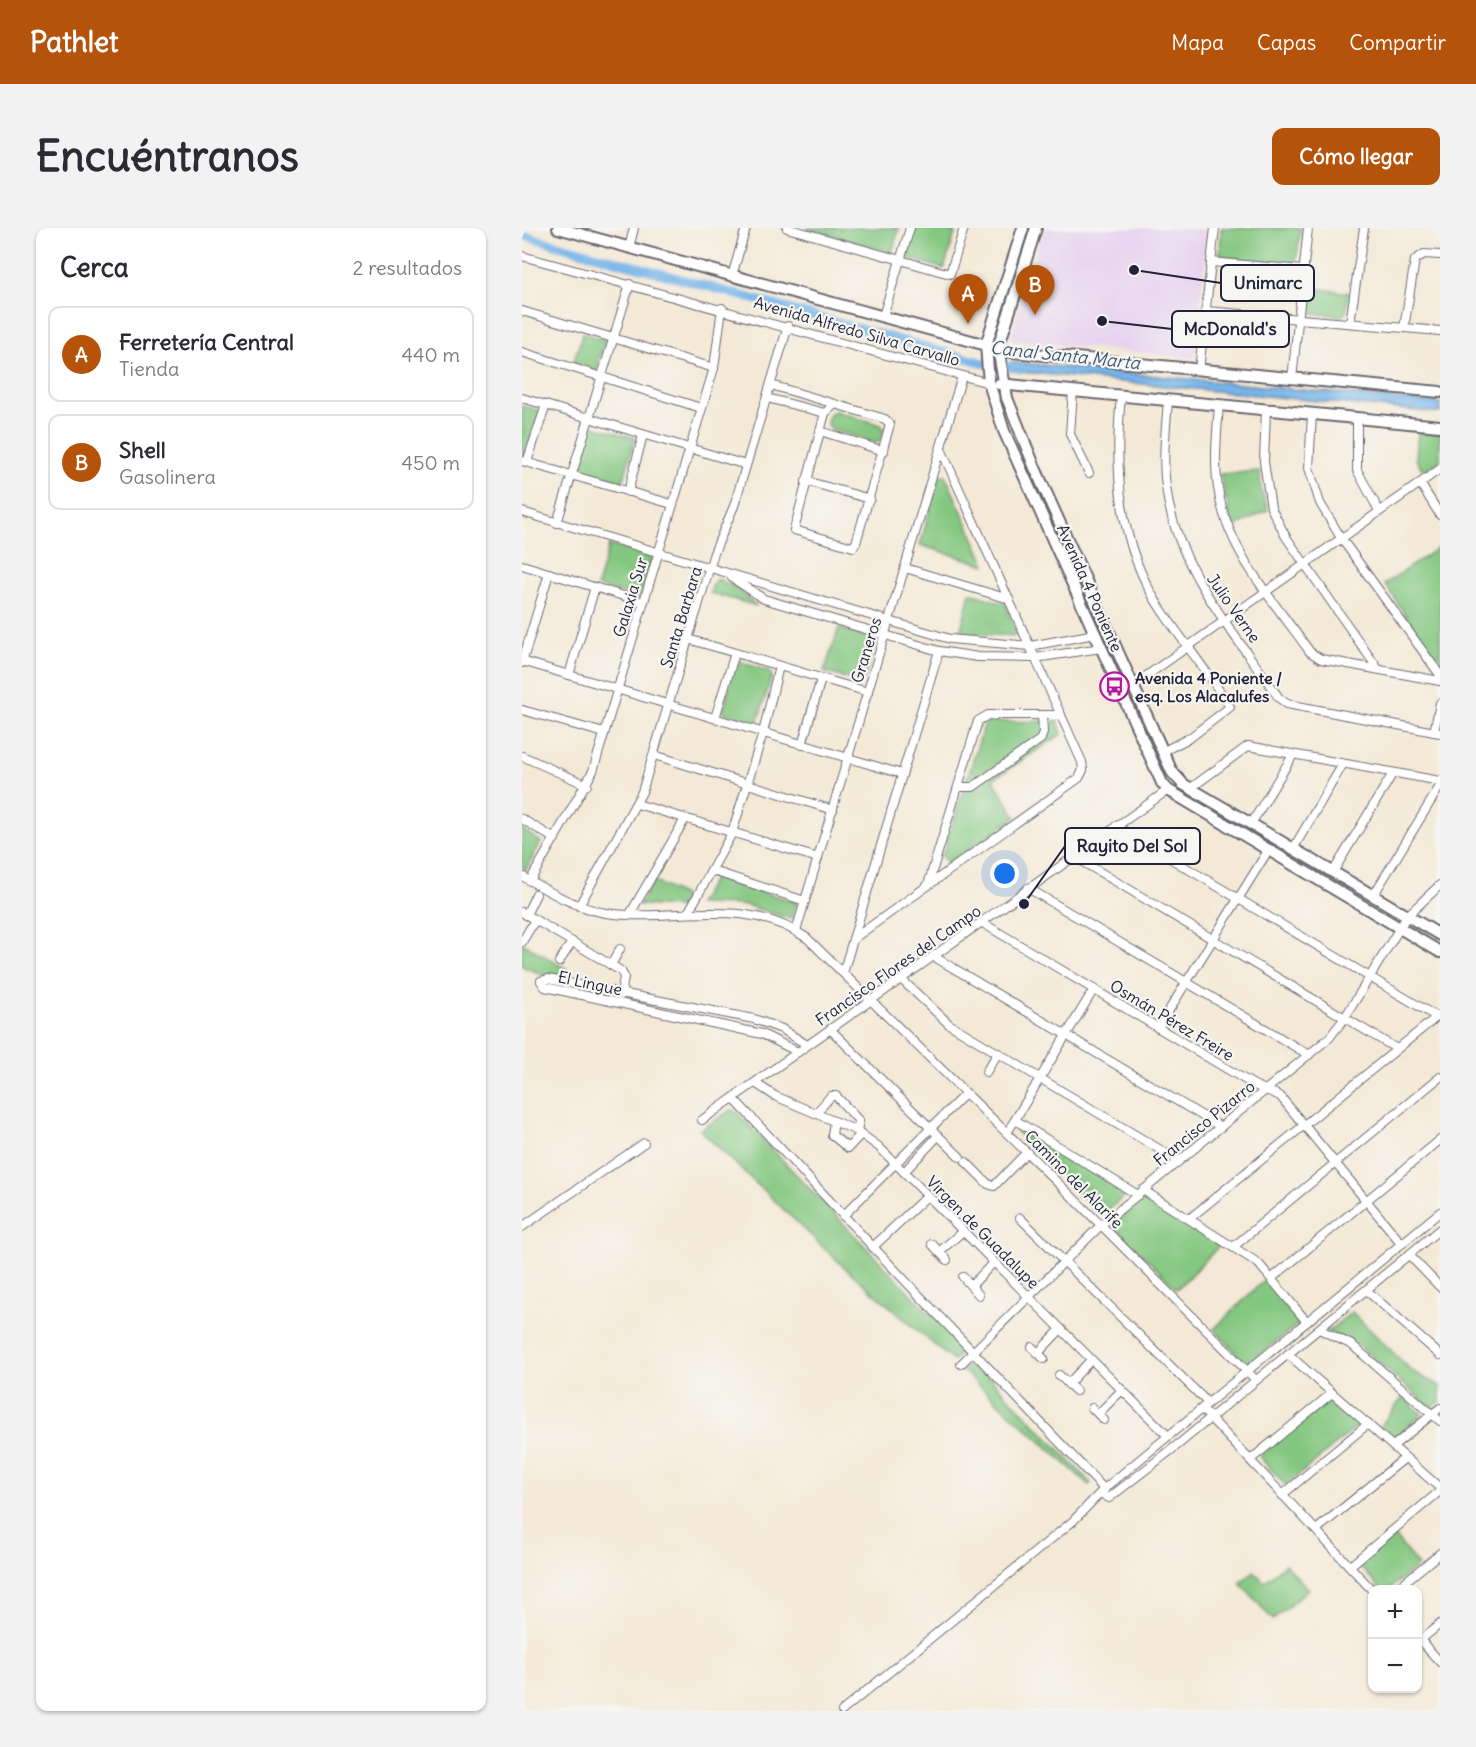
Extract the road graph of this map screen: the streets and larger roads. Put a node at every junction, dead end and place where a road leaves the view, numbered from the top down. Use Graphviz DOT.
graph roads {
  1 [pos="558,228"];
  2 [pos="634,228"];
  3 [pos="746,228"];
  4 [pos="787,228"];
  5 [pos="910,228"];
  6 [pos="964,228"];
  7 [pos="1023,228"];
  8 [pos="1035,228"];
  9 [pos="1215,228"];
  10 [pos="1308,228"];
  11 [pos="1364,228"];
  12 [pos="629,248"];
  13 [pos="1440,255"];
  14 [pos="522,256"];
  15 [pos="900,260"];
  16 [pos="1211,262"];
  17 [pos="1303,270"];
  18 [pos="732,276"];
  19 [pos="630,284"];
  20 [pos="722,308"];
  21 [pos="522,311"];
  22 [pos="1206,311"];
  23 [pos="883,316"];
  24 [pos="1298,318"];
  25 [pos="1350,323"];
  26 [pos="788,326"];
  27 [pos="1404,328"];
  28 [pos="1440,331"];
  29 [pos="614,338"];
  30 [pos="986,350"];
  31 [pos="522,352"];
  32 [pos="999,352"];
  33 [pos="714,368"];
  34 [pos="1199,370"];
  35 [pos="962,376"];
  36 [pos="602,377"];
  37 [pos="989,379"];
  38 [pos="1292,379"];
  39 [pos="1003,380"];
  40 [pos="771,385"];
  41 [pos="1073,391"];
  42 [pos="1440,392"];
  43 [pos="1121,396"];
  44 [pos="522,398"];
  45 [pos="767,398"];
  46 [pos="1168,400"];
  47 [pos="835,404"];
  48 [pos="546,405"];
  49 [pos="1219,405"];
  50 [pos="701,408"];
  51 [pos="1266,410"];
  52 [pos="825,413"];
  53 [pos="1312,414"];
  54 [pos="589,418"];
  55 [pos="1357,418"];
  56 [pos="1440,426"];
  57 [pos="820,431"];
  58 [pos="644,435"];
  59 [pos="689,449"];
  60 [pos="940,449"];
  61 [pos="884,451"];
  62 [pos="524,462"];
  63 [pos="746,465"];
  64 [pos="1440,469"];
  65 [pos="951,471"];
  66 [pos="1089,473"];
  67 [pos="572,475"];
  68 [pos="933,475"];
  69 [pos="806,481"];
  70 [pos="1420,483"];
  71 [pos="628,492"];
  72 [pos="870,499"];
  73 [pos="672,504"];
  74 [pos="1379,511"];
  75 [pos="522,512"];
  76 [pos="1440,515"];
  77 [pos="557,523"];
  78 [pos="1341,538"];
  79 [pos="658,553"];
  80 [pos="1305,564"];
  81 [pos="522,565"];
  82 [pos="905,568"];
  83 [pos="710,569"];
  84 [pos="549,573"];
  85 [pos="726,574"];
  86 [pos="595,587"];
  87 [pos="1266,591"];
  88 [pos="1009,599"];
  89 [pos="643,602"];
  90 [pos="1225,620"];
  91 [pos="889,622"];
  92 [pos="1095,634"];
  93 [pos="885,636"];
  94 [pos="688,639"];
  95 [pos="1030,646"];
  96 [pos="1187,646"];
  97 [pos="1101,648"];
  98 [pos="939,651"];
  99 [pos="735,653"];
  100 [pos="1035,658"];
  101 [pos="522,661"];
  102 [pos="779,666"];
  103 [pos="1378,669"];
  104 [pos="569,675"];
  105 [pos="1440,675"];
  106 [pos="822,679"];
  107 [pos="1440,681"];
  108 [pos="1132,686"];
  109 [pos="617,689"];
  110 [pos="868,692"];
  111 [pos="1055,701"];
  112 [pos="1440,704"];
  113 [pos="668,705"];
  114 [pos="522,710"];
  115 [pos="1042,715"];
  116 [pos="1061,715"];
  117 [pos="715,718"];
  118 [pos="604,733"];
  119 [pos="763,733"];
  120 [pos="1437,733"];
  121 [pos="802,745"];
  122 [pos="1162,752"];
  123 [pos="1293,754"];
  124 [pos="654,755"];
  125 [pos="522,756"];
  126 [pos="848,758"];
  127 [pos="1343,764"];
  128 [pos="1393,773"];
  129 [pos="902,774"];
  130 [pos="1440,781"];
  131 [pos="747,784"];
  132 [pos="587,785"];
  133 [pos="1440,786"];
  134 [pos="958,787"];
  135 [pos="1191,788"];
  136 [pos="1168,790"];
  137 [pos="637,804"];
  138 [pos="832,810"];
  139 [pos="522,819"];
  140 [pos="685,819"];
  141 [pos="1251,824"];
  142 [pos="1116,826"];
  143 [pos="732,833"];
  144 [pos="555,838"];
  145 [pos="1269,849"];
  146 [pos="1293,849"];
  147 [pos="1073,856"];
  148 [pos="937,857"];
  149 [pos="818,858"];
  150 [pos="952,869"];
  151 [pos="713,871"];
  152 [pos="1333,872"];
  153 [pos="522,876"];
  154 [pos="530,881"];
  155 [pos="1440,884"];
  156 [pos="928,886"];
  157 [pos="1028,888"];
  158 [pos="536,894"];
  159 [pos="1373,896"];
  160 [pos="1238,899"];
  161 [pos="805,901"];
  162 [pos="579,906"];
  163 [pos="862,909"];
  164 [pos="524,913"];
  165 [pos="688,913"];
  166 [pos="630,914"];
  167 [pos="1407,916"];
  168 [pos="535,920"];
  169 [pos="878,922"];
  170 [pos="981,922"];
  171 [pos="1399,927"];
  172 [pos="796,932"];
  173 [pos="1440,935"];
  174 [pos="853,939"];
  175 [pos="1212,940"];
  176 [pos="522,942"];
  177 [pos="572,942"];
  178 [pos="620,948"];
  179 [pos="1440,952"];
  180 [pos="933,956"];
  181 [pos="559,962"];
  182 [pos="611,965"];
  183 [pos="843,973"];
  184 [pos="1369,976"];
  185 [pos="901,978"];
  186 [pos="1186,982"];
  187 [pos="1094,989"];
  188 [pos="621,995"];
  189 [pos="871,1000"];
  190 [pos="1438,1015"];
  191 [pos="1344,1019"];
  192 [pos="1158,1028"];
  193 [pos="830,1029"];
  194 [pos="1066,1035"];
  195 [pos="807,1045"];
  196 [pos="1397,1049"];
  197 [pos="798,1052"];
  198 [pos="998,1053"];
  199 [pos="1309,1055"];
  200 [pos="986,1072"];
  201 [pos="1440,1077"];
  202 [pos="1040,1078"];
  203 [pos="755,1083"];
  204 [pos="1267,1090"];
  205 [pos="966,1093"];
  206 [pos="733,1098"];
  207 [pos="816,1113"];
  208 [pos="702,1120"];
  209 [pos="1015,1120"];
  210 [pos="834,1121"];
  211 [pos="1304,1125"];
  212 [pos="1221,1127"];
  213 [pos="931,1128"];
  214 [pos="859,1132"];
  215 [pos="1007,1133"];
  216 [pos="938,1136"];
  217 [pos="1440,1140"];
  218 [pos="644,1143"];
  219 [pos="1026,1152"];
  220 [pos="1179,1161"];
  221 [pos="1335,1163"];
  222 [pos="896,1164"];
  223 [pos="904,1172"];
  224 [pos="1141,1192"];
  225 [pos="927,1196"];
  226 [pos="1366,1201"];
  227 [pos="1440,1212"];
  228 [pos="843,1216"];
  229 [pos="1020,1218"];
  230 [pos="1189,1219"];
  231 [pos="1101,1225"];
  232 [pos="522,1227"];
  233 [pos="1440,1229"];
  234 [pos="963,1231"];
  235 [pos="932,1244"];
  236 [pos="1402,1244"];
  237 [pos="1233,1247"];
  238 [pos="873,1248"];
  239 [pos="939,1252"];
  240 [pos="1409,1255"];
  241 [pos="947,1260"];
  242 [pos="994,1262"];
  243 [pos="1064,1262"];
  244 [pos="963,1277"];
  245 [pos="1272,1278"];
  246 [pos="971,1286"];
  247 [pos="1440,1287"];
  248 [pos="1366,1290"];
  249 [pos="979,1294"];
  250 [pos="1029,1296"];
  251 [pos="1307,1322"];
  252 [pos="1061,1329"];
  253 [pos="1319,1329"];
  254 [pos="974,1352"];
  255 [pos="1038,1353"];
  256 [pos="1288,1354"];
  257 [pos="1440,1355"];
  258 [pos="1091,1360"];
  259 [pos="961,1364"];
  260 [pos="1246,1371"];
  261 [pos="1059,1375"];
  262 [pos="1256,1380"];
  263 [pos="1068,1384"];
  264 [pos="1122,1390"];
  265 [pos="1076,1392"];
  266 [pos="1332,1393"];
  267 [pos="1205,1406"];
  268 [pos="1440,1408"];
  269 [pos="1098,1414"];
  270 [pos="1433,1414"];
  271 [pos="1210,1418"];
  272 [pos="1440,1420"];
  273 [pos="1368,1424"];
  274 [pos="1168,1437"];
  275 [pos="1393,1446"];
  276 [pos="1405,1458"];
  277 [pos="1250,1460"];
  278 [pos="1104,1489"];
  279 [pos="1440,1490"];
  280 [pos="1282,1495"];
  281 [pos="1316,1530"];
  282 [pos="1440,1553"];
  283 [pos="1350,1566"];
  284 [pos="1401,1585"];
  285 [pos="1368,1586"];
  286 [pos="1440,1624"];
  287 [pos="1419,1639"];
  288 [pos="1422,1644"];
  289 [pos="1440,1662"];
  290 [pos="842,1711"];
  1 -- 12 [label="street, Avenida Alfredo Silva Carvallo"];
  2 -- 12 [label="street"];
  3 -- 18 [label="street"];
  4 -- 15 [label="street"];
  5 -- 15 [label="street"];
  6 -- 15 [label="street"];
  7 -- 30 [label="street, Avenida 4 Poniente"];
  8 -- 32 [label="street, Avenida 4 Poniente"];
  9 -- 16 [label="street"];
  10 -- 17 [label="street"];
  11 -- 25 [label="street"];
  12 -- 18 [label="street, Avenida Alfredo Silva Carvallo"];
  13 -- 27 [label="street"];
  14 -- 19 [label="street, Avenida Alfredo Silva Carvallo"];
  15 -- 23 [label="street"];
  16 -- 17 [label="street"];
  16 -- 22 [label="street"];
  17 -- 24 [label="street"];
  18 -- 23 [label="street, Avenida Alfredo Silva Carvallo"];
  19 -- 20 [label="street, Avenida Alfredo Silva Carvallo"];
  19 -- 29 [label="street"];
  20 -- 26 [label="street, Avenida Alfredo Silva Carvallo"];
  20 -- 33 [label="street, Galaxia Sur"];
  21 -- 29 [label="street"];
  22 -- 24 [label="street"];
  22 -- 34 [label="street"];
  23 -- 30 [label="street, Avenida Alfredo Silva Carvallo"];
  24 -- 25 [label="street"];
  24 -- 38 [label="street"];
  25 -- 27 [label="street"];
  26 -- 35 [label="street, Avenida Alfredo Silva Carvallo"];
  26 -- 40 [label="street, Santa Barbara"];
  27 -- 28 [label="street"];
  29 -- 33 [label="street"];
  29 -- 36 [label="street"];
  30 -- 32 [label="street, Avenida Alfredo Silva Carvallo"];
  30 -- 37 [label="street, Avenida 4 Poniente"];
  31 -- 36 [label="street"];
  32 -- 34 [label="street, Avenida Alfredo Silva Carvallo"];
  32 -- 39 [label="street, Avenida 4 Poniente"];
  33 -- 50 [label="street, Galaxia Sur"];
  34 -- 38 [label="street, Avenida Alfredo Silva Carvallo"];
  35 -- 37 [label="street, Avenida Alfredo Silva Carvallo"];
  35 -- 60 [label="street, Graneros"];
  36 -- 50 [label="street"];
  36 -- 54 [label="street"];
  37 -- 39 [label="street, Avenida Alfredo Silva Carvallo"];
  37 -- 92 [label="street, Avenida 4 Poniente"];
  38 -- 42 [label="street, Avenida Alfredo Silva Carvallo"];
  39 -- 41 [label="street, Avenida Alfredo Silva Carvallo"];
  39 -- 108 [label="street, Avenida 4 Poniente"];
  40 -- 45 [label="street, Santa Barbara"];
  40 -- 47 [label="street"];
  41 -- 43 [label="street, Avenida Alfredo Silva Carvallo"];
  41 -- 66 [label="street"];
  43 -- 46 [label="street, Avenida Alfredo Silva Carvallo"];
  43 -- 96 [label="street"];
  44 -- 48 [label="street"];
  45 -- 52 [label="street"];
  45 -- 63 [label="street, Santa Barbara"];
  46 -- 49 [label="street, Avenida Alfredo Silva Carvallo"];
  46 -- 90 [label="street, Julio Verne"];
  47 -- 52 [label="street"];
  47 -- 61 [label="street"];
  48 -- 54 [label="street"];
  48 -- 62 [label="street"];
  49 -- 51 [label="street, Avenida Alfredo Silva Carvallo"];
  49 -- 87 [label="street"];
  50 -- 59 [label="street, Galaxia Sur"];
  51 -- 53 [label="street, Avenida Alfredo Silva Carvallo"];
  51 -- 80 [label="street"];
  52 -- 57 [label="street"];
  53 -- 55 [label="street, Avenida Alfredo Silva Carvallo"];
  53 -- 78 [label="street"];
  54 -- 58 [label="street"];
  54 -- 67 [label="street"];
  55 -- 56 [label="street, Avenida Alfredo Silva Carvallo"];
  55 -- 74 [label="street"];
  57 -- 61 [label="street"];
  57 -- 69 [label="street"];
  58 -- 59 [label="street"];
  58 -- 71 [label="street"];
  59 -- 63 [label="street"];
  59 -- 73 [label="street, Galaxia Sur"];
  60 -- 65 [label="street"];
  60 -- 68 [label="street, Graneros"];
  61 -- 72 [label="street"];
  62 -- 67 [label="street"];
  63 -- 83 [label="street, Santa Barbara"];
  64 -- 70 [label="street"];
  65 -- 68 [label="street"];
  65 -- 88 [label="street"];
  67 -- 71 [label="street"];
  67 -- 77 [label="street"];
  68 -- 82 [label="street, Graneros"];
  69 -- 72 [label="street"];
  69 -- 72 [label="street"];
  70 -- 74 [label="street"];
  70 -- 76 [label="street"];
  71 -- 73 [label="street"];
  73 -- 79 [label="street, Galaxia Sur"];
  74 -- 78 [label="street"];
  75 -- 77 [label="street"];
  77 -- 79 [label="street"];
  78 -- 80 [label="street"];
  78 -- 105 [label="street"];
  79 -- 83 [label="street"];
  79 -- 89 [label="street, Galaxia Sur"];
  80 -- 87 [label="street"];
  80 -- 103 [label="street"];
  81 -- 84 [label="street"];
  82 -- 88 [label="street"];
  82 -- 91 [label="street, Graneros"];
  83 -- 85 [label="street"];
  83 -- 94 [label="street, Santa Barbara"];
  84 -- 86 [label="street"];
  84 -- 101 [label="street"];
  85 -- 91 [label="street"];
  85 -- 93 [label="street"];
  86 -- 89 [label="street"];
  86 -- 104 [label="street"];
  87 -- 90 [label="street"];
  87 -- 103 [label="street"];
  88 -- 95 [label="street"];
  89 -- 109 [label="street, Galaxia Sur"];
  90 -- 96 [label="street"];
  90 -- 120 [label="street, Julio Verne"];
  91 -- 93 [label="street, Graneros"];
  91 -- 95 [label="street"];
  92 -- 95 [label="street"];
  92 -- 97 [label="street, Avenida 4 Poniente"];
  93 -- 98 [label="street"];
  93 -- 110 [label="street, Graneros"];
  94 -- 99 [label="street"];
  94 -- 113 [label="street, Santa Barbara"];
  95 -- 100 [label="street"];
  96 -- 108 [label="street"];
  96 -- 122 [label="street"];
  97 -- 100 [label="street"];
  97 -- 136 [label="street, Avenida 4 Poniente"];
  98 -- 100 [label="street"];
  98 -- 129 [label="street"];
  99 -- 102 [label="street"];
  99 -- 117 [label="street"];
  100 -- 111 [label="street"];
  101 -- 104 [label="street"];
  102 -- 106 [label="street"];
  102 -- 119 [label="street"];
  103 -- 107 [label="street"];
  104 -- 109 [label="street"];
  106 -- 110 [label="street"];
  106 -- 121 [label="street"];
  108 -- 122 [label="street, Avenida 4 Poniente"];
  109 -- 113 [label="street"];
  109 -- 118 [label="street, Galaxia Sur"];
  110 -- 126 [label="street, Graneros"];
  111 -- 115 [label="street"];
  111 -- 116 [label="street"];
  112 -- 120 [label="street"];
  113 -- 117 [label="street"];
  113 -- 124 [label="street, Santa Barbara"];
  114 -- 118 [label="street"];
  115 -- 116 [label="street"];
  115 -- 134 [label="street"];
  115 -- 134 [label="street"];
  116 -- 150 [label="street"];
  117 -- 119 [label="street"];
  118 -- 132 [label="street, Galaxia Sur"];
  119 -- 121 [label="street"];
  119 -- 131 [label="street"];
  121 -- 126 [label="street"];
  122 -- 135 [label="street, Avenida 4 Poniente"];
  123 -- 127 [label="street"];
  123 -- 135 [label="street"];
  123 -- 141 [label="street"];
  124 -- 131 [label="street"];
  124 -- 137 [label="street, Santa Barbara"];
  125 -- 132 [label="street"];
  126 -- 129 [label="street"];
  126 -- 138 [label="street, Graneros"];
  127 -- 128 [label="street"];
  127 -- 146 [label="street"];
  128 -- 130 [label="street"];
  128 -- 152 [label="street"];
  129 -- 163 [label="street"];
  131 -- 138 [label="street"];
  131 -- 143 [label="street"];
  132 -- 144 [label="street, Galaxia Sur"];
  133 -- 159 [label="street"];
  134 -- 148 [label="street"];
  135 -- 141 [label="street, Avenida 4 Poniente"];
  136 -- 142 [label="street, Francisco Flores del Campo"];
  136 -- 145 [label="street"];
  137 -- 140 [label="street"];
  137 -- 162 [label="street, Santa Barbara"];
  138 -- 149 [label="street, Graneros"];
  139 -- 144 [label="street"];
  140 -- 143 [label="street"];
  140 -- 166 [label="street"];
  141 -- 146 [label="street, Avenida 4 Poniente"];
  142 -- 147 [label="street, Francisco Flores del Campo"];
  142 -- 160 [label="street"];
  143 -- 149 [label="street"];
  143 -- 151 [label="street"];
  144 -- 154 [label="street, Galaxia Sur"];
  145 -- 160 [label="street"];
  145 -- 171 [label="street"];
  146 -- 152 [label="street, Avenida 4 Poniente"];
  147 -- 157 [label="street, Francisco Flores del Campo"];
  147 -- 175 [label="street"];
  148 -- 150 [label="street"];
  148 -- 156 [label="street"];
  149 -- 161 [label="street, Graneros"];
  150 -- 156 [label="street"];
  151 -- 161 [label="street"];
  151 -- 165 [label="street"];
  152 -- 159 [label="street, Avenida 4 Poniente"];
  153 -- 154 [label="street, Camino del Alarife"];
  154 -- 162 [label="street, Camino del Alarife"];
  155 -- 167 [label="street, Francisco Pizarro"];
  156 -- 169 [label="street"];
  157 -- 170 [label="street, Francisco Flores del Campo"];
  157 -- 186 [label="street"];
  158 -- 164 [label="street"];
  159 -- 167 [label="street, Avenida 4 Poniente"];
  160 -- 175 [label="street"];
  160 -- 184 [label="street"];
  161 -- 172 [label="street, Graneros"];
  162 -- 166 [label="street, Camino del Alarife"];
  163 -- 169 [label="street"];
  163 -- 174 [label="street"];
  164 -- 168 [label="street"];
  165 -- 166 [label="street, Camino del Alarife"];
  165 -- 172 [label="street, Camino del Alarife"];
  167 -- 171 [label="street, Francisco Pizarro"];
  167 -- 173 [label="street, Avenida 4 Poniente"];
  168 -- 176 [label="street"];
  168 -- 177 [label="street"];
  169 -- 174 [label="street"];
  170 -- 180 [label="street, Francisco Flores del Campo"];
  170 -- 187 [label="street, Osmán Pérez Freire"];
  171 -- 179 [label="street"];
  171 -- 184 [label="street, Francisco Pizarro"];
  172 -- 183 [label="street, Camino del Alarife"];
  174 -- 183 [label="street"];
  175 -- 186 [label="street"];
  175 -- 191 [label="street"];
  177 -- 181 [label="street"];
  177 -- 182 [label="street"];
  178 -- 182 [label="street"];
  180 -- 185 [label="street, Francisco Flores del Campo"];
  180 -- 194 [label="street"];
  182 -- 188 [label="street"];
  183 -- 189 [label="street, Camino del Alarife"];
  184 -- 190 [label="street"];
  184 -- 191 [label="street, Francisco Pizarro"];
  185 -- 189 [label="street, Francisco Flores del Campo"];
  185 -- 198 [label="street"];
  186 -- 192 [label="street"];
  186 -- 199 [label="street"];
  187 -- 192 [label="street, Osmán Pérez Freire"];
  187 -- 194 [label="street"];
  188 -- 195 [label="street, El Lingue"];
  188 -- 197 [label="street, El Lingue"];
  189 -- 193 [label="street, Francisco Flores del Campo"];
  189 -- 205 [label="street, Camino del Alarife"];
  190 -- 196 [label="street"];
  191 -- 196 [label="street"];
  191 -- 199 [label="street, Francisco Pizarro"];
  192 -- 204 [label="street, Osmán Pérez Freire"];
  193 -- 195 [label="street, Francisco Flores del Campo"];
  193 -- 213 [label="street"];
  194 -- 202 [label="street"];
  194 -- 212 [label="street"];
  195 -- 197 [label="street, Francisco Flores del Campo"];
  196 -- 211 [label="street"];
  197 -- 203 [label="street, Francisco Flores del Campo"];
  198 -- 200 [label="street"];
  198 -- 202 [label="street"];
  199 -- 204 [label="street, Francisco Pizarro"];
  201 -- 221 [label="street"];
  202 -- 209 [label="street"];
  202 -- 220 [label="street"];
  203 -- 206 [label="street, Francisco Flores del Campo"];
  203 -- 207 [label="street, Virgen de Guadalupe"];
  204 -- 211 [label="street, Osmán Pérez Freire"];
  204 -- 212 [label="street, Francisco Pizarro"];
  205 -- 213 [label="street"];
  205 -- 215 [label="street, Camino del Alarife"];
  206 -- 208 [label="street, Francisco Flores del Campo"];
  206 -- 228 [label="street"];
  207 -- 210 [label="street, Virgen de Guadalupe"];
  207 -- 214 [label="street"];
  209 -- 215 [label="street"];
  209 -- 224 [label="street"];
  210 -- 214 [label="street, Virgen de Guadalupe"];
  210 -- 214 [label="street"];
  211 -- 221 [label="street, Osmán Pérez Freire"];
  211 -- 230 [label="street"];
  212 -- 220 [label="street, Francisco Pizarro"];
  213 -- 216 [label="street"];
  213 -- 222 [label="street"];
  214 -- 222 [label="street, Virgen de Guadalupe"];
  215 -- 219 [label="street, Camino del Alarife"];
  216 -- 219 [label="street"];
  216 -- 223 [label="street"];
  217 -- 226 [label="street"];
  218 -- 232 [label="street"];
  219 -- 231 [label="street, Camino del Alarife"];
  220 -- 224 [label="street, Francisco Pizarro"];
  221 -- 226 [label="street, Osmán Pérez Freire"];
  221 -- 237 [label="street"];
  222 -- 223 [label="street, Virgen de Guadalupe"];
  222 -- 228 [label="street"];
  223 -- 225 [label="street, Virgen de Guadalupe"];
  224 -- 230 [label="street"];
  224 -- 231 [label="street, Francisco Pizarro"];
  225 -- 234 [label="street, Virgen de Guadalupe"];
  225 -- 238 [label="street"];
  226 -- 236 [label="street, Osmán Pérez Freire"];
  226 -- 245 [label="street"];
  227 -- 236 [label="street"];
  228 -- 238 [label="street"];
  229 -- 243 [label="street"];
  230 -- 237 [label="street"];
  231 -- 243 [label="street, Francisco Pizarro"];
  231 -- 260 [label="street, Camino del Alarife"];
  233 -- 240 [label="street"];
  234 -- 239 [label="street"];
  234 -- 242 [label="street, Virgen de Guadalupe"];
  235 -- 239 [label="street"];
  236 -- 251 [label="street"];
  237 -- 245 [label="street"];
  238 -- 254 [label="street"];
  239 -- 241 [label="street"];
  240 -- 247 [label="street"];
  240 -- 248 [label="street"];
  242 -- 246 [label="street"];
  242 -- 250 [label="street, Virgen de Guadalupe"];
  243 -- 250 [label="street, Francisco Pizarro"];
  243 -- 267 [label="street"];
  244 -- 246 [label="street"];
  245 -- 251 [label="street"];
  246 -- 249 [label="street"];
  248 -- 253 [label="street"];
  248 -- 257 [label="street"];
  250 -- 252 [label="street, Virgen de Guadalupe"];
  250 -- 254 [label="street, Francisco Pizarro"];
  251 -- 260 [label="street"];
  252 -- 255 [label="street"];
  252 -- 258 [label="street, Virgen de Guadalupe"];
  253 -- 256 [label="street"];
  253 -- 270 [label="street"];
  254 -- 259 [label="street, Francisco Pizarro"];
  254 -- 278 [label="street"];
  256 -- 262 [label="street"];
  256 -- 266 [label="street"];
  258 -- 263 [label="street"];
  258 -- 264 [label="street, Virgen de Guadalupe"];
  260 -- 262 [label="street, Camino del Alarife"];
  260 -- 267 [label="street"];
  261 -- 263 [label="street"];
  262 -- 271 [label="street"];
  263 -- 265 [label="street"];
  264 -- 269 [label="street"];
  264 -- 274 [label="street, Virgen de Guadalupe"];
  266 -- 273 [label="street"];
  266 -- 277 [label="street"];
  267 -- 271 [label="street"];
  267 -- 274 [label="street"];
  268 -- 270 [label="street"];
  270 -- 272 [label="street"];
  270 -- 275 [label="street"];
  271 -- 277 [label="street"];
  271 -- 278 [label="street"];
  273 -- 275 [label="street"];
  273 -- 280 [label="street"];
  274 -- 278 [label="street"];
  275 -- 276 [label="street"];
  276 -- 279 [label="street"];
  276 -- 281 [label="street"];
  277 -- 280 [label="street"];
  278 -- 290 [label="street"];
  279 -- 283 [label="street"];
  280 -- 281 [label="street"];
  281 -- 283 [label="street"];
  282 -- 284 [label="street"];
  283 -- 285 [label="street"];
  286 -- 287 [label="street"];
  288 -- 289 [label="street"];
}
